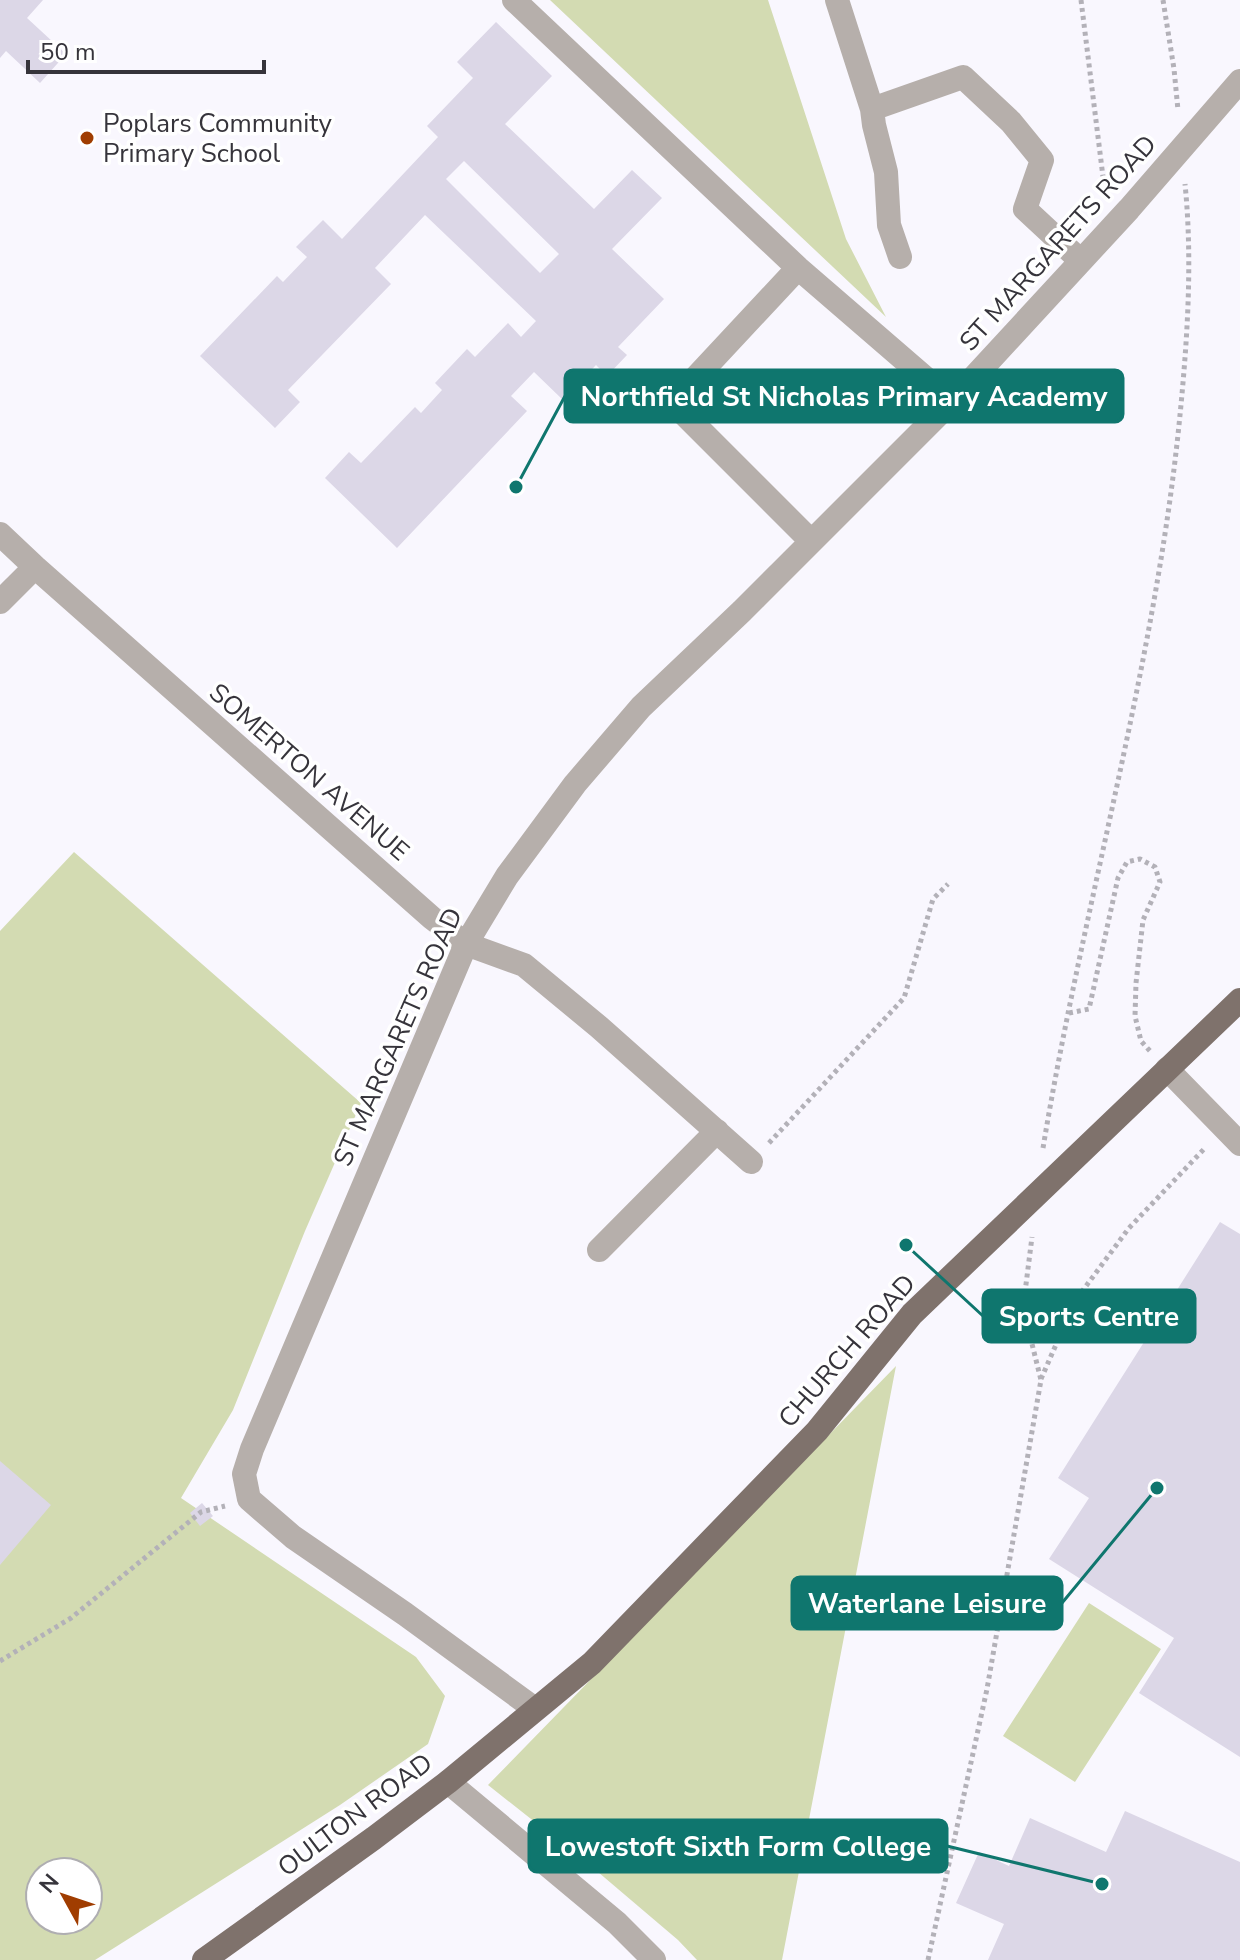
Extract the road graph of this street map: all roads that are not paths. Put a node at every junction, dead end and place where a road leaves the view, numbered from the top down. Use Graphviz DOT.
graph roads {
  1 [pos="514,0"];
  2 [pos="837,0"];
  3 [pos="1240,81"];
  4 [pos="872,109"];
  5 [pos="900,257"];
  6 [pos="1081,261"];
  7 [pos="798,268"];
  8 [pos="687,387"];
  9 [pos="660,390"];
  10 [pos="952,401"];
  11 [pos="0,534"];
  12 [pos="811,541"];
  13 [pos="35,567"];
  14 [pos="0,602"];
  15 [pos="466,944"];
  16 [pos="1240,1000"];
  17 [pos="1167,1069"];
  18 [pos="717,1131"];
  19 [pos="1232,1136"];
  20 [pos="751,1162"];
  21 [pos="599,1250"];
  22 [pos="535,1709"];
  23 [pos="448,1782"];
  24 [pos="204,1960"];
  25 [pos="654,1960"];
  1 -- 7 [label="street"];
  2 -- 4 [label="street"];
  3 -- 6 [label="street, ST MARGARETS ROAD"];
  4 -- 5 [label="street"];
  4 -- 6 [label="street"];
  6 -- 10 [label="street, ST MARGARETS ROAD"];
  7 -- 8 [label="street"];
  7 -- 10 [label="street"];
  9 -- 12 [label="street"];
  10 -- 12 [label="street, ST MARGARETS ROAD"];
  11 -- 13 [label="street, SOMERTON AVENUE"];
  12 -- 15 [label="street, ST MARGARETS ROAD"];
  13 -- 14 [label="street"];
  13 -- 15 [label="street, SOMERTON AVENUE"];
  15 -- 18 [label="street, SOMERTON AVENUE"];
  15 -- 22 [label="street, ST MARGARETS ROAD"];
  16 -- 17 [label="main road, CHURCH ROAD"];
  17 -- 19 [label="street"];
  17 -- 22 [label="main road, CHURCH ROAD"];
  18 -- 20 [label="street, SOMERTON AVENUE"];
  18 -- 21 [label="street"];
  22 -- 23 [label="main road, OULTON ROAD"];
  23 -- 24 [label="main road, OULTON ROAD"];
  23 -- 25 [label="street"];
}
